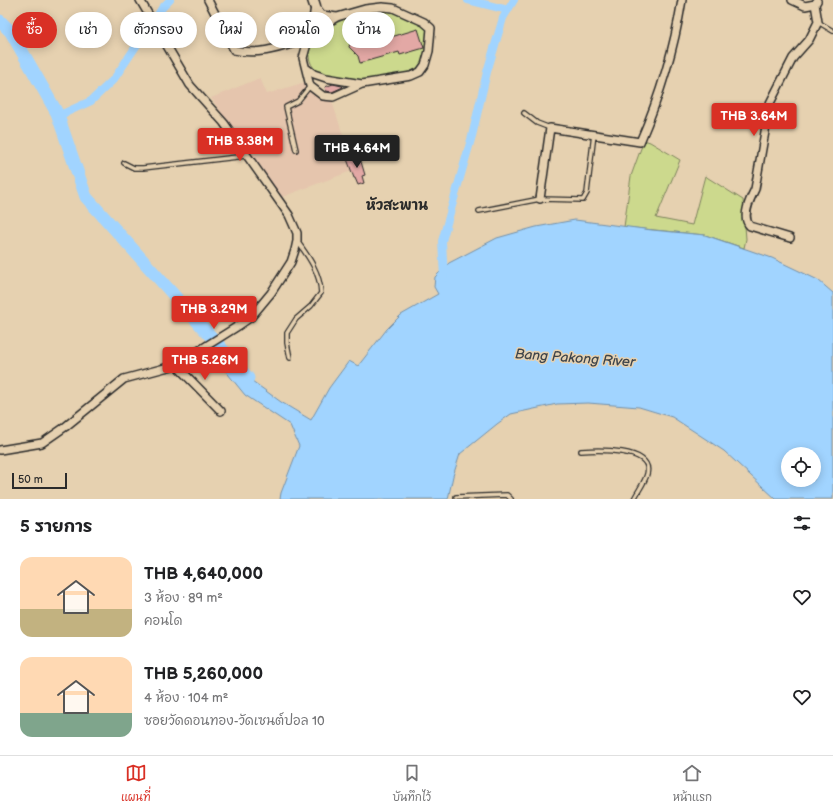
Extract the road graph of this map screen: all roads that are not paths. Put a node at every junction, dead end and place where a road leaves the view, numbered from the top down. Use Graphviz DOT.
graph roads {
  1 [pos="140,0"];
  2 [pos="208,0"];
  3 [pos="682,0"];
  4 [pos="792,0"];
  5 [pos="816,2"];
  6 [pos="314,3"];
  7 [pos="337,18"];
  8 [pos="334,20"];
  9 [pos="818,22"];
  10 [pos="833,32"];
  11 [pos="270,48"];
  12 [pos="306,48"];
  13 [pos="306,68"];
  14 [pos="362,84"];
  15 [pos="310,86"];
  16 [pos="524,113"];
  17 [pos="550,128"];
  18 [pos="594,134"];
  19 [pos="296,150"];
  20 [pos="248,156"];
  21 [pos="124,163"];
  22 [pos="540,199"];
  23 [pos="479,211"];
  24 [pos="790,238"];
  25 [pos="297,241"];
  26 [pos="290,358"];
  27 [pos="176,365"];
  28 [pos="221,410"];
  29 [pos="0,450"];
  30 [pos="581,451"];
  31 [pos="456,497"];
  32 [pos="510,499"];
  33 [pos="634,499"];
  1 -- 20 [label="street"];
  2 -- 11 [label="street"];
  3 -- 18 [label="street"];
  4 -- 5 [label="street"];
  5 -- 9 [label="street"];
  6 -- 7 [label="street"];
  7 -- 8 [label="street"];
  7 -- 14 [label="street"];
  9 -- 10 [label="lane"];
  9 -- 24 [label="street"];
  12 -- 13 [label="street"];
  13 -- 14 [label="street"];
  13 -- 15 [label="street"];
  14 -- 15 [label="street"];
  15 -- 19 [label="lane"];
  16 -- 17 [label="lane"];
  17 -- 18 [label="street"];
  17 -- 22 [label="street"];
  18 -- 22 [label="lane"];
  20 -- 21 [label="lane"];
  20 -- 25 [label="street"];
  22 -- 23 [label="lane"];
  25 -- 26 [label="lane"];
  25 -- 27 [label="street"];
  27 -- 28 [label="street"];
  27 -- 29 [label="street"];
  30 -- 33 [label="lane"];
  31 -- 32 [label="lane"];
}
